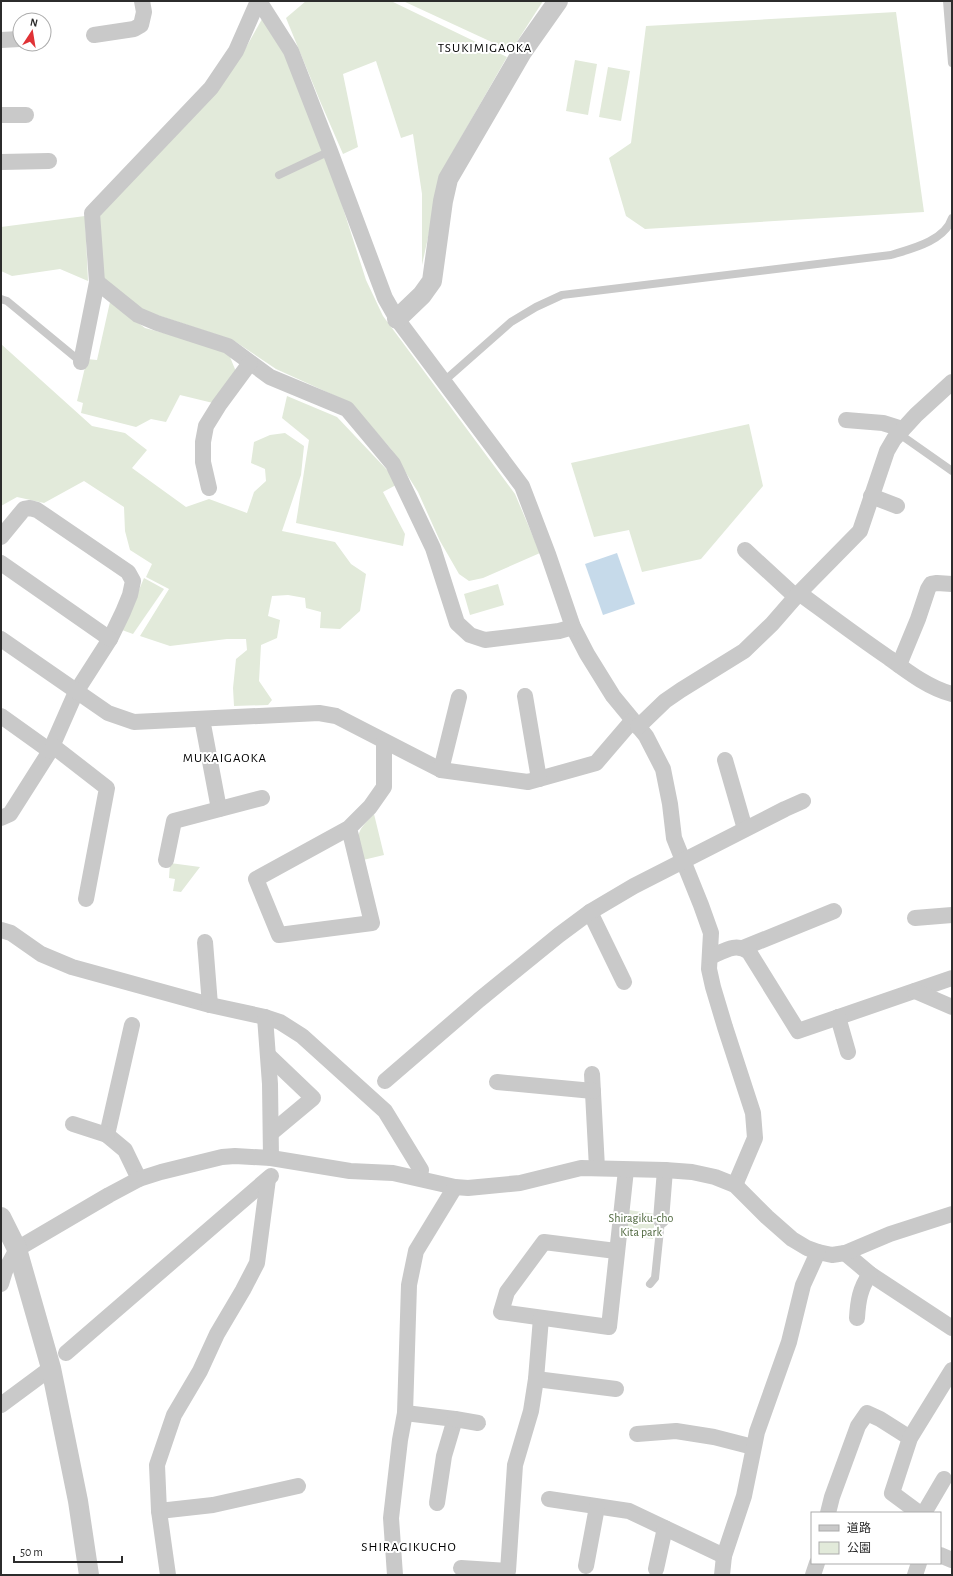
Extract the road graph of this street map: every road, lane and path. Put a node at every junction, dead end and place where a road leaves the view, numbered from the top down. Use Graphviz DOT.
graph roads {
  1 [pos="142,1"];
  2 [pos="258,1"];
  3 [pos="558,1"];
  4 [pos="947,1"];
  5 [pos="94,35"];
  6 [pos="12,39"];
  7 [pos="1,40"];
  8 [pos="952,63"];
  9 [pos="1,115"];
  10 [pos="26,115"];
  11 [pos="330,151"];
  12 [pos="49,161"];
  13 [pos="1,162"];
  14 [pos="278,175"];
  15 [pos="952,218"];
  16 [pos="96,282"];
  17 [pos="1,299"];
  18 [pos="397,319"];
  19 [pos="80,362"];
  20 [pos="250,363"];
  21 [pos="443,382"];
  22 [pos="952,382"];
  23 [pos="846,420"];
  24 [pos="900,431"];
  25 [pos="952,471"];
  26 [pos="209,488"];
  27 [pos="871,496"];
  28 [pos="897,506"];
  29 [pos="1,537"];
  30 [pos="745,550"];
  31 [pos="1,563"];
  32 [pos="952,584"];
  33 [pos="797,595"];
  34 [pos="573,627"];
  35 [pos="1,639"];
  36 [pos="110,639"];
  37 [pos="899,665"];
  38 [pos="76,692"];
  39 [pos="952,694"];
  40 [pos="525,696"];
  41 [pos="459,697"];
  42 [pos="1,716"];
  43 [pos="202,719"];
  44 [pos="635,724"];
  45 [pos="384,742"];
  46 [pos="51,748"];
  47 [pos="725,760"];
  48 [pos="440,770"];
  49 [pos="539,779"];
  50 [pos="262,798"];
  51 [pos="803,801"];
  52 [pos="219,809"];
  53 [pos="1,818"];
  54 [pos="349,828"];
  55 [pos="746,829"];
  56 [pos="166,860"];
  57 [pos="683,861"];
  58 [pos="86,899"];
  59 [pos="834,911"];
  60 [pos="590,912"];
  61 [pos="952,915"];
  62 [pos="915,918"];
  63 [pos="1,930"];
  64 [pos="206,942"];
  65 [pos="743,948"];
  66 [pos="710,956"];
  67 [pos="952,978"];
  68 [pos="624,982"];
  69 [pos="915,990"];
  70 [pos="210,1005"];
  71 [pos="952,1006"];
  72 [pos="265,1017"];
  73 [pos="838,1017"];
  74 [pos="132,1025"];
  75 [pos="848,1052"];
  76 [pos="269,1056"];
  77 [pos="592,1074"];
  78 [pos="385,1081"];
  79 [pos="497,1082"];
  80 [pos="592,1091"];
  81 [pos="73,1124"];
  82 [pos="271,1133"];
  83 [pos="107,1135"];
  84 [pos="271,1158"];
  85 [pos="287,1161"];
  86 [pos="596,1168"];
  87 [pos="626,1170"];
  88 [pos="665,1170"];
  89 [pos="419,1178"];
  90 [pos="139,1179"];
  91 [pos="268,1179"];
  92 [pos="735,1185"];
  93 [pos="455,1187"];
  94 [pos="952,1214"];
  95 [pos="1,1217"];
  96 [pos="660,1220"];
  97 [pos="17,1249"];
  98 [pos="616,1251"];
  99 [pos="818,1252"];
  100 [pos="846,1253"];
  101 [pos="870,1274"];
  102 [pos="1,1284"];
  103 [pos="650,1284"];
  104 [pos="541,1318"];
  105 [pos="857,1318"];
  106 [pos="952,1328"];
  107 [pos="66,1353"];
  108 [pos="51,1368"];
  109 [pos="952,1370"];
  110 [pos="536,1379"];
  111 [pos="616,1389"];
  112 [pos="1,1405"];
  113 [pos="405,1413"];
  114 [pos="455,1419"];
  115 [pos="478,1423"];
  116 [pos="637,1434"];
  117 [pos="910,1438"];
  118 [pos="753,1447"];
  119 [pos="944,1479"];
  120 [pos="298,1486"];
  121 [pos="549,1499"];
  122 [pos="437,1503"];
  123 [pos="597,1506"];
  124 [pos="159,1511"];
  125 [pos="828,1512"];
  126 [pos="918,1512"];
  127 [pos="925,1512"];
  128 [pos="665,1528"];
  129 [pos="941,1555"];
  130 [pos="724,1556"];
  131 [pos="952,1560"];
  132 [pos="817,1564"];
  133 [pos="919,1564"];
  134 [pos="586,1566"];
  135 [pos="461,1568"];
  136 [pos="656,1569"];
  137 [pos="89,1575"];
  138 [pos="168,1575"];
  139 [pos="395,1575"];
  140 [pos="722,1575"];
  141 [pos="813,1575"];
  142 [pos="915,1575"];
  1 -- 5 [label="street"];
  2 -- 11 [label="street"];
  2 -- 16 [label="street"];
  3 -- 18 [label="street"];
  4 -- 8 [label="lane"];
  6 -- 7 [label="street"];
  9 -- 10 [label="street"];
  11 -- 14 [label="lane"];
  11 -- 18 [label="street"];
  12 -- 13 [label="street"];
  15 -- 21 [label="lane"];
  16 -- 19 [label="street"];
  16 -- 20 [label="street"];
  17 -- 19 [label="lane"];
  18 -- 21 [label="street"];
  20 -- 26 [label="street"];
  20 -- 34 [label="street"];
  21 -- 34 [label="street"];
  22 -- 24 [label="street"];
  23 -- 24 [label="street"];
  24 -- 25 [label="lane"];
  24 -- 27 [label="street"];
  27 -- 28 [label="street"];
  27 -- 33 [label="street"];
  29 -- 36 [label="street"];
  30 -- 33 [label="street"];
  31 -- 36 [label="street"];
  32 -- 37 [label="street"];
  33 -- 37 [label="street"];
  33 -- 44 [label="street"];
  34 -- 44 [label="street"];
  35 -- 38 [label="street"];
  36 -- 38 [label="street"];
  37 -- 39 [label="street"];
  38 -- 43 [label="street"];
  38 -- 46 [label="street"];
  40 -- 49 [label="street"];
  41 -- 48 [label="street"];
  42 -- 46 [label="street"];
  43 -- 45 [label="street"];
  43 -- 52 [label="street"];
  44 -- 49 [label="street"];
  44 -- 57 [label="street"];
  45 -- 48 [label="street"];
  45 -- 54 [label="street"];
  46 -- 53 [label="street"];
  46 -- 58 [label="street"];
  47 -- 55 [label="street"];
  48 -- 49 [label="street"];
  50 -- 52 [label="street"];
  51 -- 55 [label="street"];
  52 -- 56 [label="street"];
  54 -- 54 [label="street"];
  55 -- 57 [label="street"];
  57 -- 60 [label="street"];
  57 -- 66 [label="street"];
  59 -- 65 [label="street"];
  60 -- 68 [label="street"];
  60 -- 78 [label="street"];
  61 -- 62 [label="street"];
  63 -- 70 [label="street"];
  64 -- 70 [label="street"];
  65 -- 66 [label="street"];
  65 -- 73 [label="street"];
  66 -- 92 [label="street"];
  67 -- 69 [label="street"];
  69 -- 71 [label="street"];
  69 -- 73 [label="street"];
  70 -- 72 [label="street"];
  72 -- 76 [label="street"];
  72 -- 89 [label="street"];
  73 -- 75 [label="street"];
  74 -- 83 [label="street"];
  76 -- 82 [label="street"];
  76 -- 82 [label="street"];
  77 -- 80 [label="street"];
  79 -- 80 [label="street"];
  80 -- 86 [label="street"];
  81 -- 83 [label="street"];
  82 -- 84 [label="street"];
  83 -- 90 [label="street"];
  84 -- 85 [label="street"];
  84 -- 90 [label="street"];
  85 -- 89 [label="street"];
  85 -- 91 [label="street"];
  86 -- 87 [label="street"];
  86 -- 93 [label="street"];
  87 -- 88 [label="street"];
  87 -- 98 [label="street"];
  88 -- 92 [label="street"];
  88 -- 96 [label="street"];
  89 -- 93 [label="street"];
  90 -- 97 [label="street"];
  91 -- 107 [label="street"];
  91 -- 124 [label="street"];
  92 -- 99 [label="street"];
  93 -- 113 [label="street"];
  94 -- 100 [label="street"];
  95 -- 97 [label="street"];
  96 -- 103 [label="lane"];
  97 -- 102 [label="street"];
  97 -- 108 [label="street"];
  98 -- 104 [label="street"];
  98 -- 104 [label="street"];
  99 -- 100 [label="street"];
  99 -- 118 [label="street"];
  100 -- 101 [label="street"];
  101 -- 105 [label="street"];
  101 -- 106 [label="street"];
  104 -- 110 [label="street"];
  108 -- 112 [label="street"];
  108 -- 137 [label="street"];
  109 -- 117 [label="street"];
  110 -- 111 [label="street"];
  110 -- 135 [label="street"];
  113 -- 114 [label="street"];
  113 -- 139 [label="street"];
  114 -- 115 [label="street"];
  114 -- 122 [label="street"];
  116 -- 118 [label="street"];
  117 -- 125 [label="street"];
  117 -- 126 [label="street"];
  118 -- 130 [label="street"];
  119 -- 127 [label="street"];
  120 -- 124 [label="street"];
  121 -- 123 [label="street"];
  123 -- 128 [label="street"];
  123 -- 134 [label="street"];
  124 -- 138 [label="street"];
  128 -- 130 [label="street"];
  128 -- 136 [label="street"];
  129 -- 131 [label="street"];
  130 -- 140 [label="street"];
  132 -- 141 [label="street"];
  133 -- 142 [label="street"];
}
